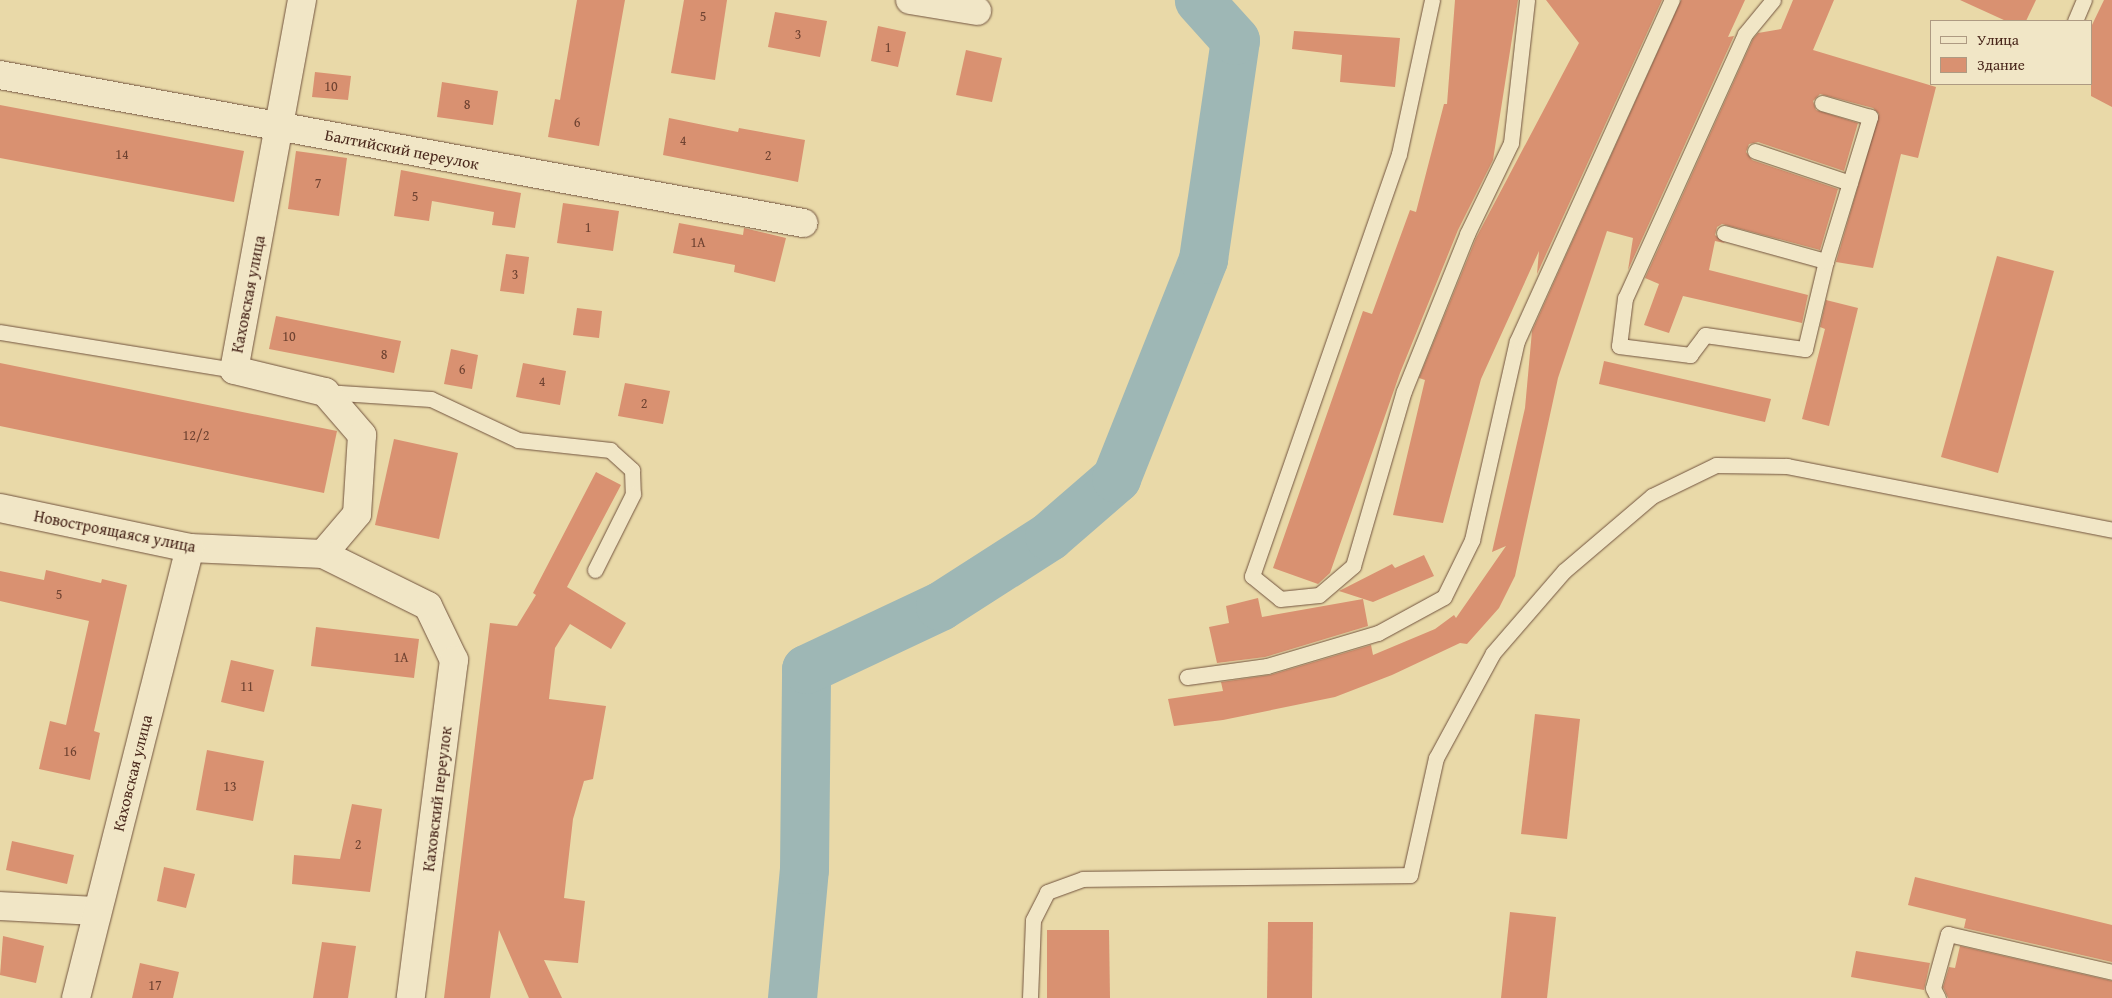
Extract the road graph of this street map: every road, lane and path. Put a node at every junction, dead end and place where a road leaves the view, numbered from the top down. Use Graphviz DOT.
graph roads {
  1 [pos="302,0"];
  2 [pos="910,0"];
  3 [pos="1432,0"];
  4 [pos="1527,0"];
  5 [pos="1672,0"];
  6 [pos="1773,0"];
  7 [pos="2084,0"];
  8 [pos="977,11"];
  9 [pos="2075,20"];
  10 [pos="0,75"];
  11 [pos="1822,104"];
  12 [pos="280,126"];
  13 [pos="1755,151"];
  14 [pos="1850,183"];
  15 [pos="803,223"];
  16 [pos="1724,233"];
  17 [pos="1826,261"];
  18 [pos="0,332"];
  19 [pos="234,370"];
  20 [pos="325,392"];
  21 [pos="0,508"];
  22 [pos="2112,530"];
  23 [pos="190,548"];
  24 [pos="323,554"];
  25 [pos="595,570"];
  26 [pos="428,606"];
  27 [pos="1187,677"];
  28 [pos="0,906"];
  29 [pos="97,911"];
  30 [pos="2112,972"];
  31 [pos="76,998"];
  32 [pos="412,998"];
  33 [pos="1030,998"];
  34 [pos="1938,998"];
  1 -- 12 [label="street, Каховская улица"];
  2 -- 8 [label="street"];
  3 -- 4 [label="lane"];
  5 -- 27 [label="lane"];
  6 -- 17 [label="lane"];
  7 -- 9 [label="lane"];
  10 -- 12 [label="street, Балтийский переулок"];
  11 -- 14 [label="lane"];
  12 -- 15 [label="street, Балтийский переулок"];
  12 -- 19 [label="street, Каховская улица"];
  13 -- 14 [label="lane"];
  14 -- 17 [label="lane"];
  16 -- 17 [label="lane"];
  18 -- 19 [label="lane"];
  19 -- 20 [label="street, Каховская улица"];
  20 -- 24 [label="street"];
  20 -- 25 [label="lane"];
  21 -- 23 [label="street, Новостроящаяся улица"];
  22 -- 33 [label="lane"];
  23 -- 24 [label="street, Новостроящаяся улица"];
  23 -- 29 [label="street, Каховская улица"];
  24 -- 26 [label="street, Новостроящаяся улица"];
  26 -- 32 [label="street, Каховский переулок"];
  28 -- 29 [label="street"];
  29 -- 31 [label="street, Каховская улица"];
  30 -- 34 [label="lane"];
}
